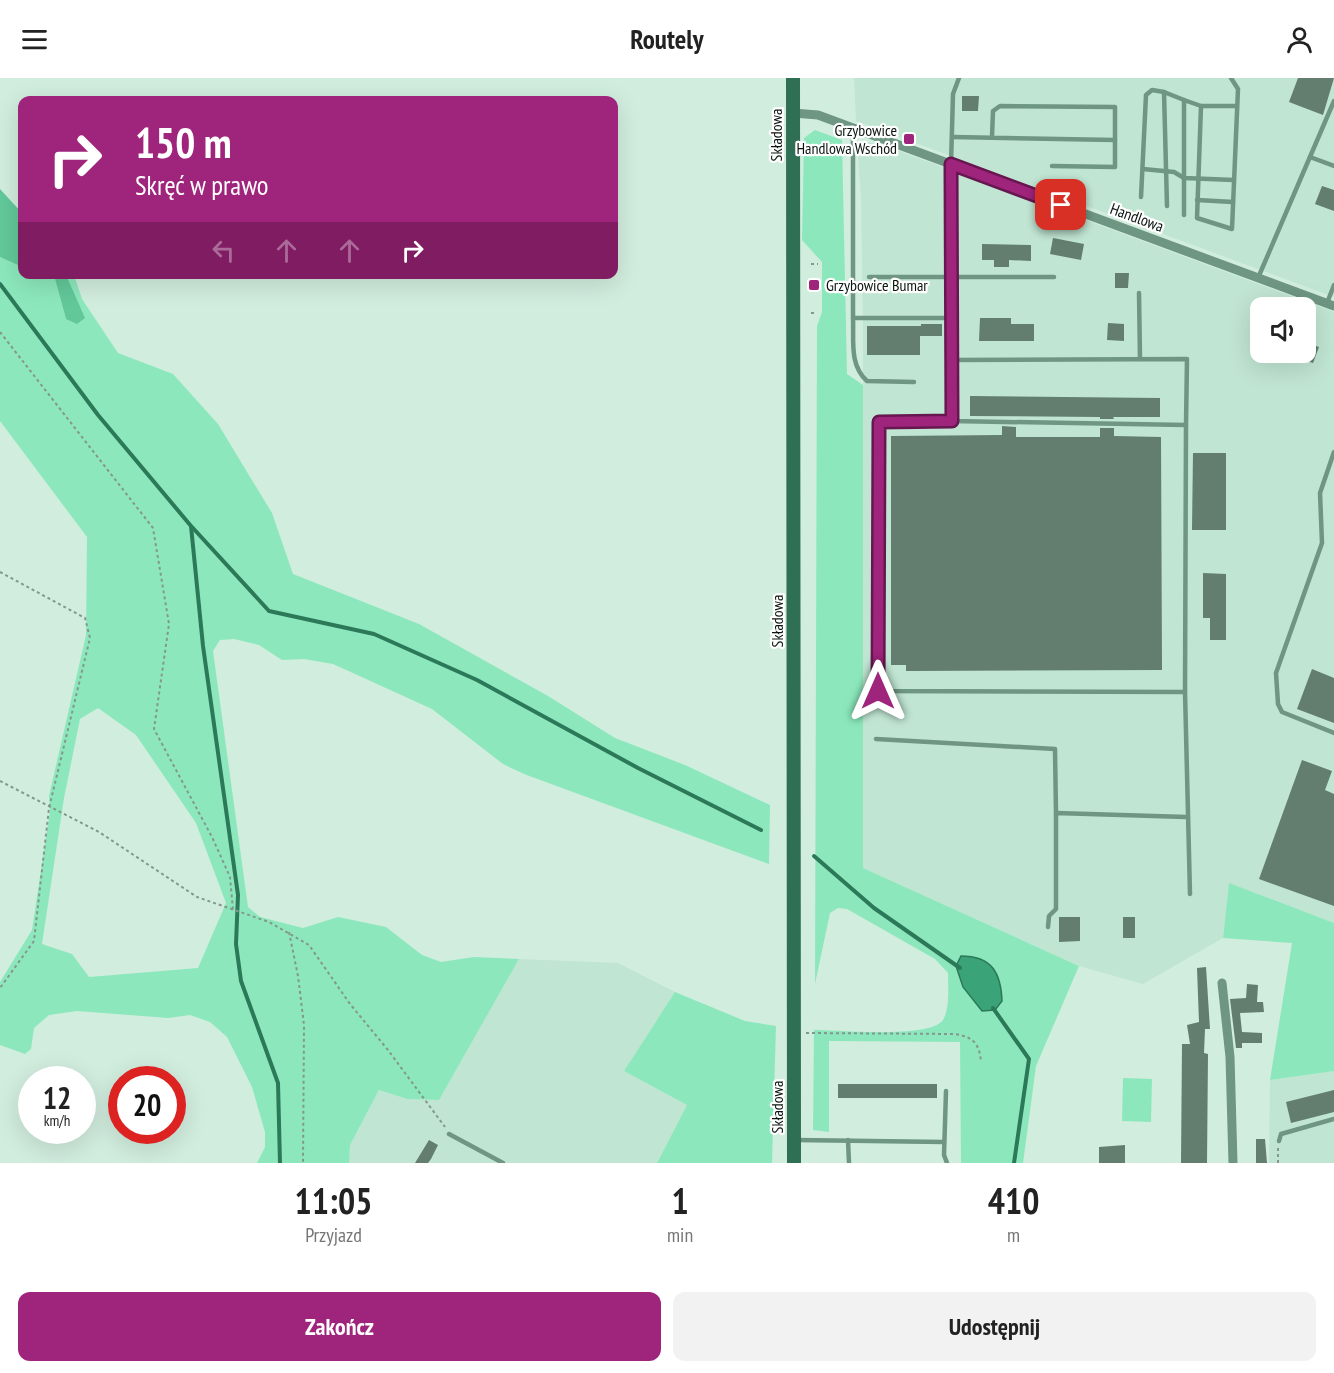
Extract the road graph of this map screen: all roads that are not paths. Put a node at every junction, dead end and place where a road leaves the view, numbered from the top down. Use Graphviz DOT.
graph roads {
  1 [pos="793,78"];
  2 [pos="958,78"];
  3 [pos="1231,78"];
  4 [pos="1164,92"];
  5 [pos="1184,100"];
  6 [pos="1334,101"];
  7 [pos="1201,106"];
  8 [pos="1237,106"];
  9 [pos="793,113"];
  10 [pos="853,128"];
  11 [pos="953,136"];
  12 [pos="992,137"];
  13 [pos="1115,140"];
  14 [pos="1310,157"];
  15 [pos="951,164"];
  16 [pos="1052,166"];
  17 [pos="1334,166"];
  18 [pos="1143,169"];
  19 [pos="1166,171"];
  20 [pos="1184,178"];
  21 [pos="1198,180"];
  22 [pos="1234,180"];
  23 [pos="1141,198"];
  24 [pos="1197,200"];
  25 [pos="1233,202"];
  26 [pos="1167,206"];
  27 [pos="1184,214"];
  28 [pos="951,276"];
  29 [pos="869,277"];
  30 [pos="1054,277"];
  31 [pos="1258,278"];
  32 [pos="1334,285"];
  33 [pos="1139,293"];
  34 [pos="1331,305"];
  35 [pos="854,318"];
  36 [pos="951,318"];
  37 [pos="1140,359"];
  38 [pos="951,360"];
  39 [pos="914,382"];
  40 [pos="952,421"];
  41 [pos="1186,424"];
  42 [pos="1334,452"];
  43 [pos="1185,693"];
  44 [pos="1334,733"];
  45 [pos="876,739"];
  46 [pos="1056,813"];
  47 [pos="1186,817"];
  48 [pos="1190,894"];
  49 [pos="1048,927"];
  50 [pos="1222,983"];
  51 [pos="946,1091"];
  52 [pos="1334,1119"];
  53 [pos="449,1134"];
  54 [pos="794,1140"];
  55 [pos="848,1140"];
  56 [pos="1279,1141"];
  57 [pos="944,1142"];
  58 [pos="503,1163"];
  59 [pos="794,1163"];
  60 [pos="849,1163"];
  61 [pos="947,1163"];
  62 [pos="1233,1163"];
  1 -- 9 [label="main road, Składowa"];
  2 -- 11 [label="lane"];
  3 -- 8 [label="lane"];
  4 -- 5 [label="lane"];
  4 -- 18 [label="lane"];
  4 -- 19 [label="lane"];
  5 -- 7 [label="lane"];
  5 -- 20 [label="lane"];
  6 -- 14 [label="lane"];
  7 -- 8 [label="lane"];
  7 -- 21 [label="lane"];
  8 -- 22 [label="lane"];
  9 -- 10 [label="street, Handlowa"];
  9 -- 54 [label="main road, Składowa"];
  10 -- 15 [label="street, Handlowa"];
  10 -- 35 [label="lane"];
  11 -- 12 [label="lane"];
  11 -- 15 [label="lane"];
  12 -- 13 [label="lane"];
  12 -- 13 [label="lane"];
  13 -- 16 [label="lane"];
  14 -- 17 [label="lane"];
  14 -- 31 [label="lane"];
  15 -- 28 [label="lane"];
  15 -- 31 [label="street, Handlowa"];
  18 -- 19 [label="lane"];
  18 -- 23 [label="lane"];
  19 -- 20 [label="lane"];
  19 -- 26 [label="lane"];
  20 -- 21 [label="lane"];
  20 -- 27 [label="lane"];
  21 -- 22 [label="lane"];
  21 -- 24 [label="lane"];
  22 -- 25 [label="lane"];
  24 -- 25 [label="lane"];
  24 -- 25 [label="lane"];
  28 -- 29 [label="lane"];
  28 -- 30 [label="lane"];
  28 -- 36 [label="lane"];
  31 -- 34 [label="street, Handlowa"];
  32 -- 34 [label="lane"];
  33 -- 37 [label="lane"];
  35 -- 36 [label="lane"];
  35 -- 39 [label="lane"];
  36 -- 38 [label="lane"];
  37 -- 38 [label="lane"];
  37 -- 41 [label="lane"];
  38 -- 40 [label="lane"];
  40 -- 41 [label="lane"];
  40 -- 43 [label="lane"];
  41 -- 43 [label="lane"];
  42 -- 44 [label="lane"];
  43 -- 47 [label="lane"];
  45 -- 46 [label="lane"];
  46 -- 47 [label="lane"];
  46 -- 49 [label="lane"];
  47 -- 48 [label="lane"];
  50 -- 62 [label="street"];
  51 -- 57 [label="lane"];
  52 -- 56 [label="lane"];
  53 -- 58 [label="lane"];
  54 -- 55 [label="lane"];
  54 -- 59 [label="main road, Składowa"];
  55 -- 57 [label="lane"];
  55 -- 60 [label="lane"];
  57 -- 61 [label="lane"];
}
